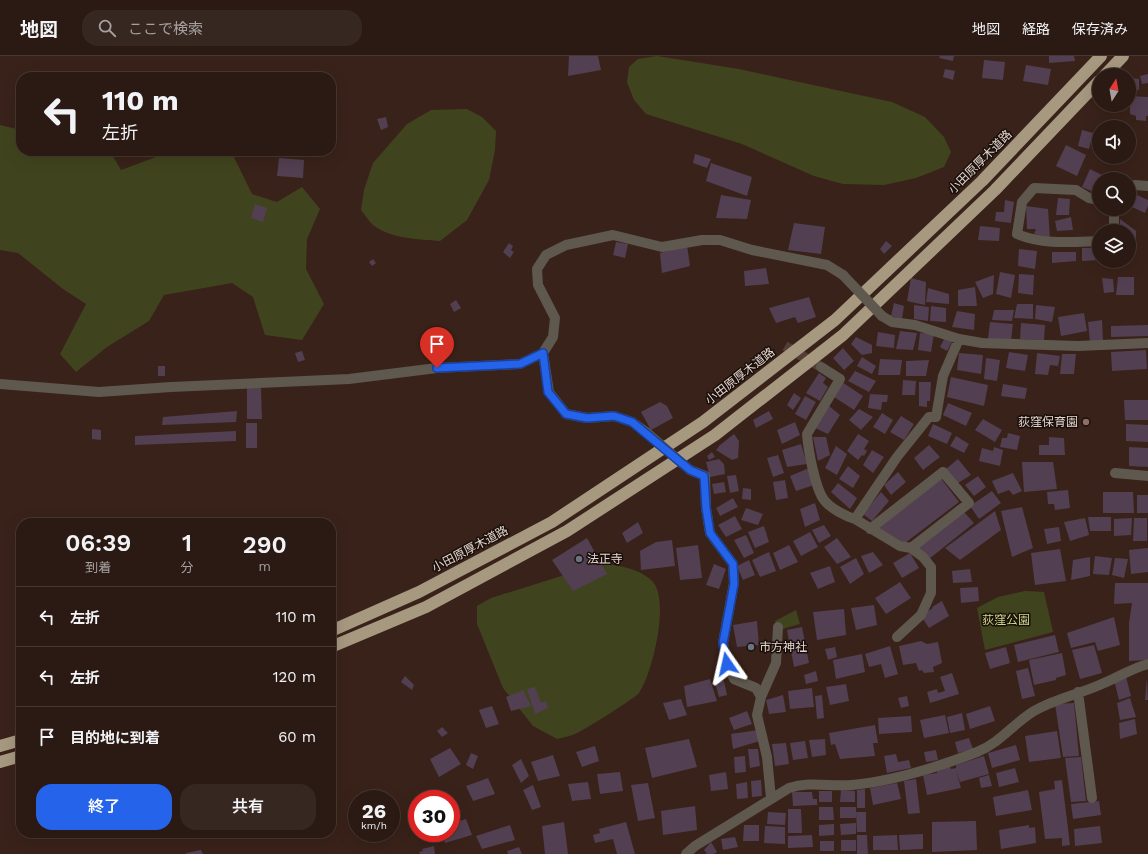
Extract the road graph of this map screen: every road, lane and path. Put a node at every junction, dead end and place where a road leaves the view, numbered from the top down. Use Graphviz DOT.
graph roads {
  1 [pos="1101,56"];
  2 [pos="1123,56"];
  3 [pos="1112,68"];
  4 [pos="1092,88"];
  5 [pos="1136,185"];
  6 [pos="1148,186"];
  7 [pos="1092,199"];
  8 [pos="1092,241"];
  9 [pos="959,339"];
  10 [pos="1148,343"];
  11 [pos="543,353"];
  12 [pos="820,367"];
  13 [pos="0,384"];
  14 [pos="1115,473"];
  15 [pos="1148,476"];
  16 [pos="855,519"];
  17 [pos="870,529"];
  18 [pos="911,548"];
  19 [pos="778,626"];
  20 [pos="336,629"];
  21 [pos="897,637"];
  22 [pos="336,645"];
  23 [pos="1148,664"];
  24 [pos="1078,692"];
  25 [pos="761,697"];
  26 [pos="16,741"];
  27 [pos="0,746"];
  28 [pos="16,757"];
  29 [pos="0,762"];
  30 [pos="771,798"];
  31 [pos="1092,798"];
  32 [pos="686,854"];
  1 -- 20 [label="highway, 小田原厚木道路"];
  2 -- 3 [label="highway"];
  4 -- 22 [label="highway"];
  5 -- 6 [label="street"];
  7 -- 8 [label="street"];
  9 -- 10 [label="street"];
  9 -- 11 [label="street, bridge"];
  9 -- 16 [label="street"];
  11 -- 13 [label="street"];
  11 -- 25 [label="street, bridge"];
  12 -- 16 [label="street"];
  14 -- 15 [label="street"];
  16 -- 17 [label="street"];
  17 -- 18 [label="street"];
  17 -- 18 [label="street"];
  18 -- 21 [label="street"];
  19 -- 25 [label="street"];
  23 -- 24 [label="street"];
  24 -- 30 [label="street"];
  24 -- 31 [label="street"];
  25 -- 30 [label="street"];
  26 -- 27 [label="highway"];
  28 -- 29 [label="highway"];
  30 -- 32 [label="street"];
}
